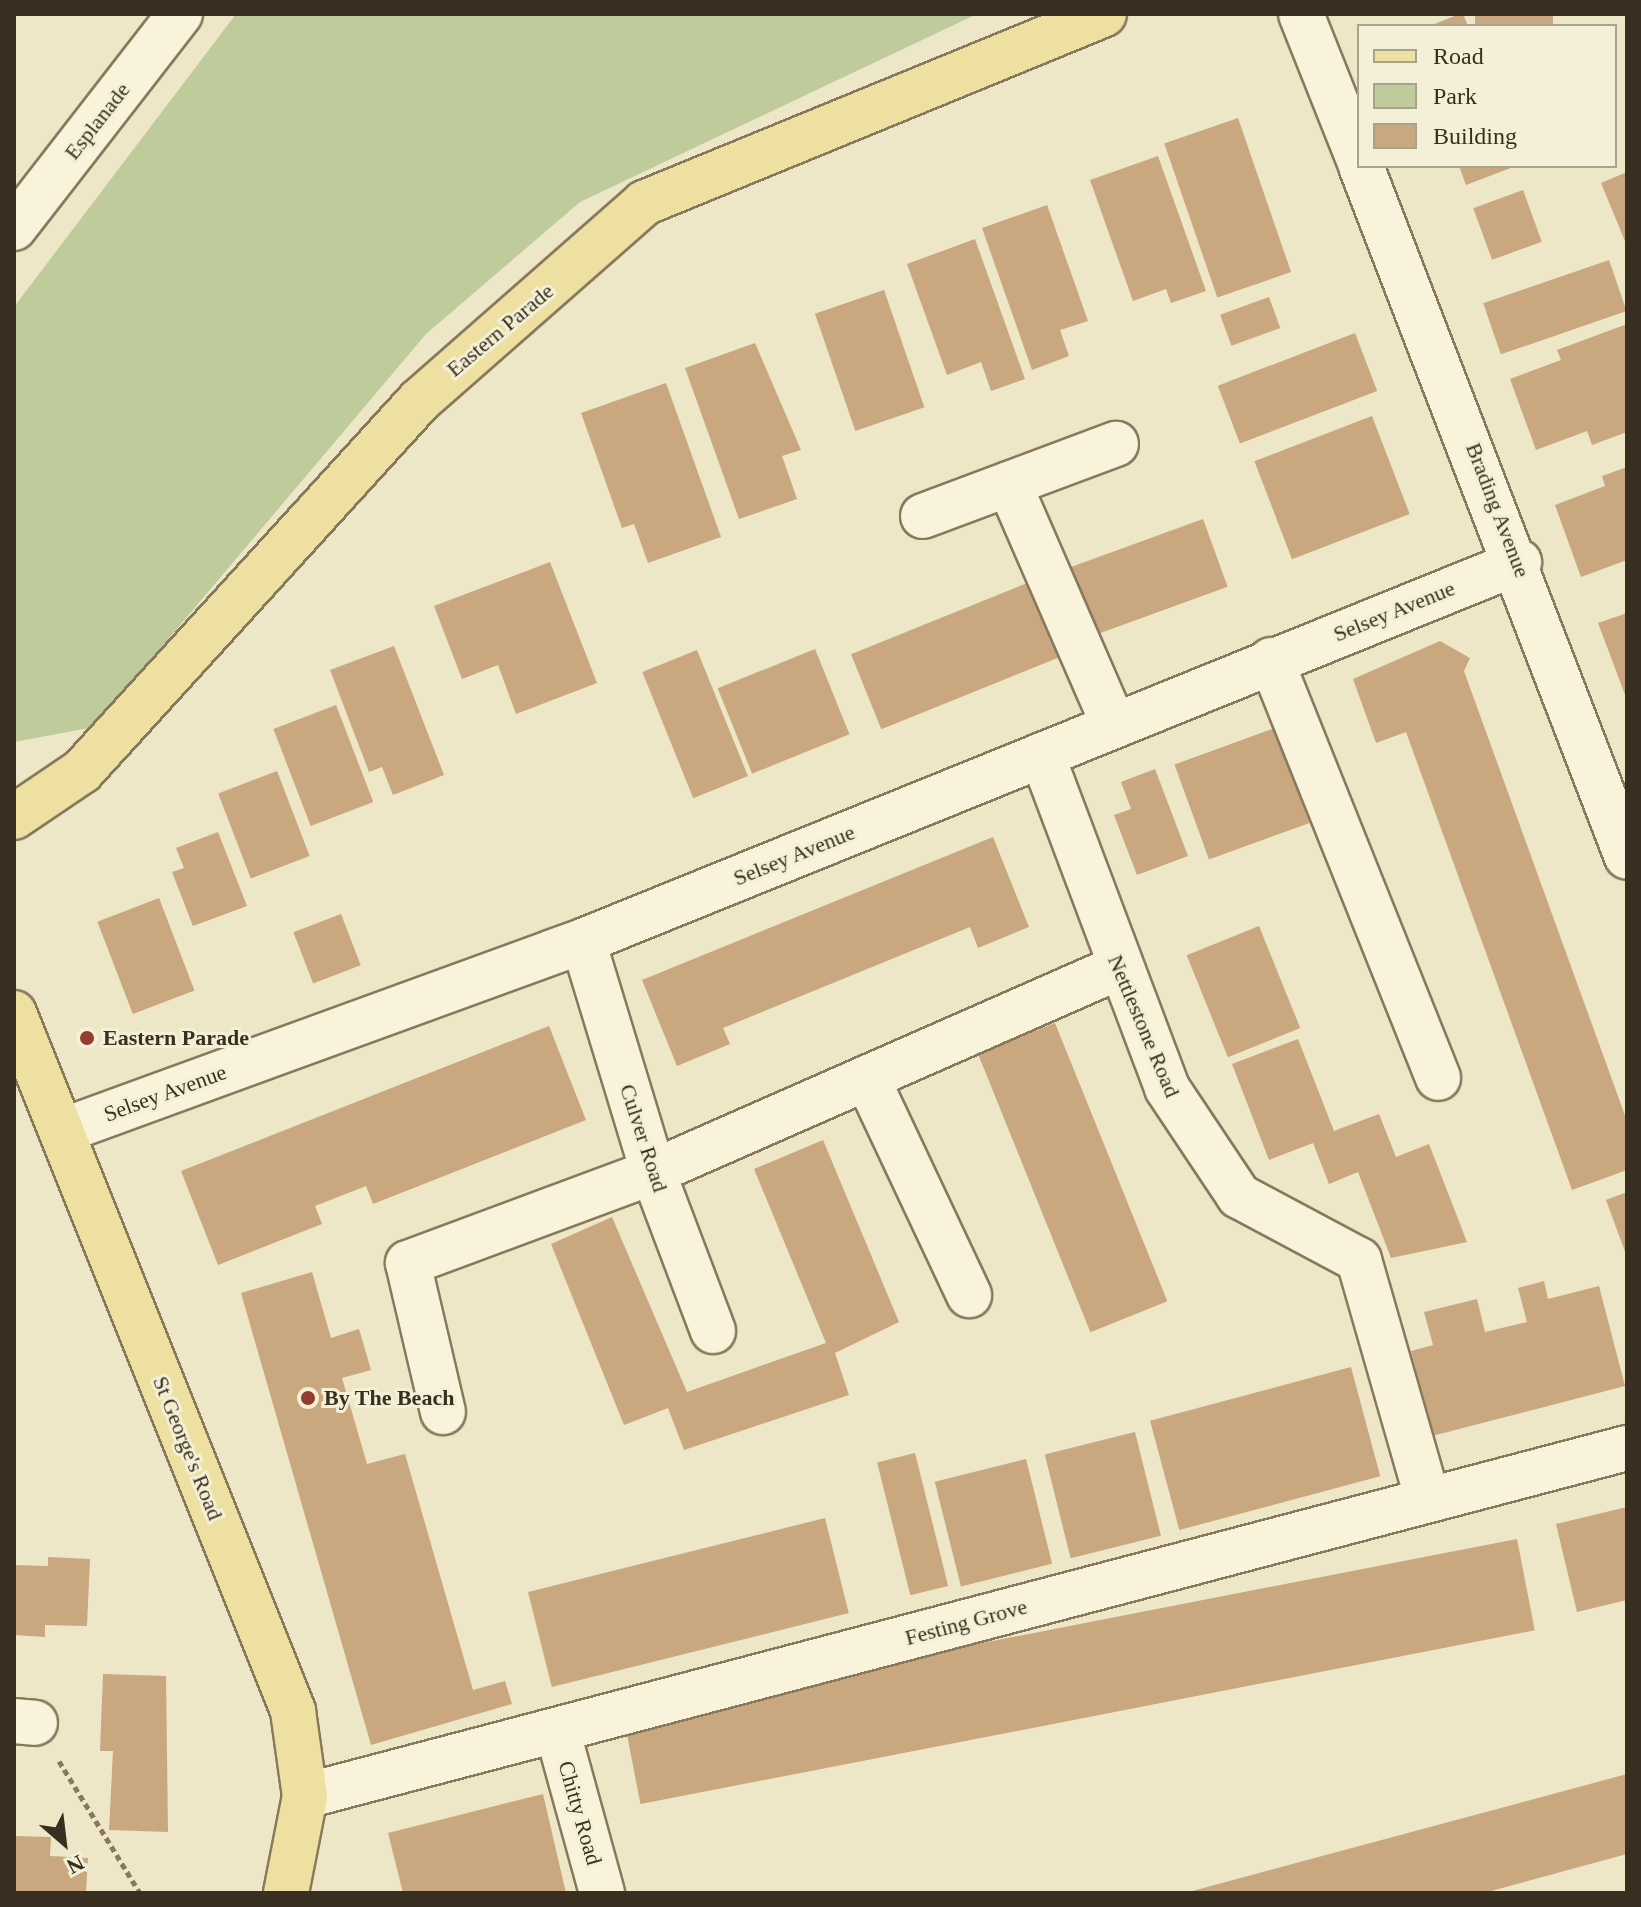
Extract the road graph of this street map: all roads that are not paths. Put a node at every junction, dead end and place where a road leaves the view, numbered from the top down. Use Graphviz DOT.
graph roads {
  1 [pos="180,14"];
  2 [pos="1104,14"];
  3 [pos="1301,14"];
  4 [pos="1357,155"];
  5 [pos="1362,168"];
  6 [pos="14,228"];
  7 [pos="1116,444"];
  8 [pos="1009,484"];
  9 [pos="923,516"];
  10 [pos="1519,562"];
  11 [pos="1271,660"];
  12 [pos="1114,725"];
  13 [pos="1042,755"];
  14 [pos="14,817"];
  15 [pos="1627,857"];
  16 [pos="583,941"];
  17 [pos="1117,968"];
  18 [pos="14,1013"];
  19 [pos="867,1078"];
  20 [pos="1438,1078"];
  21 [pos="62,1131"];
  22 [pos="653,1172"];
  23 [pos="969,1295"];
  24 [pos="713,1331"];
  25 [pos="443,1412"];
  26 [pos="1627,1448"];
  27 [pos="1427,1497"];
  28 [pos="558,1733"];
  29 [pos="305,1796"];
  30 [pos="286,1893"];
  31 [pos="602,1893"];
  1 -- 6 [label="street, Esplanade"];
  2 -- 14 [label="main road, Eastern Parade"];
  3 -- 4 [label="street"];
  5 -- 10 [label="street, Brading Avenue"];
  7 -- 8 [label="street"];
  8 -- 9 [label="street"];
  8 -- 12 [label="street"];
  10 -- 11 [label="street, Selsey Avenue"];
  10 -- 15 [label="street, Brading Avenue"];
  11 -- 12 [label="street, Selsey Avenue"];
  11 -- 20 [label="street"];
  12 -- 13 [label="street, Selsey Avenue"];
  13 -- 16 [label="street, Selsey Avenue"];
  13 -- 17 [label="street, Nettlestone Road"];
  16 -- 21 [label="street, Selsey Avenue"];
  16 -- 22 [label="street, Culver Road"];
  17 -- 19 [label="street"];
  17 -- 27 [label="street, Nettlestone Road"];
  18 -- 21 [label="main road, St George's Road"];
  19 -- 22 [label="street"];
  19 -- 23 [label="street"];
  21 -- 29 [label="main road, St George's Road"];
  22 -- 24 [label="street, Culver Road"];
  22 -- 25 [label="street"];
  26 -- 27 [label="street, Festing Grove"];
  27 -- 28 [label="street, Festing Grove"];
  28 -- 29 [label="street, Festing Grove"];
  28 -- 31 [label="street, Chitty Road"];
  29 -- 30 [label="main road, St George's Road"];
}
